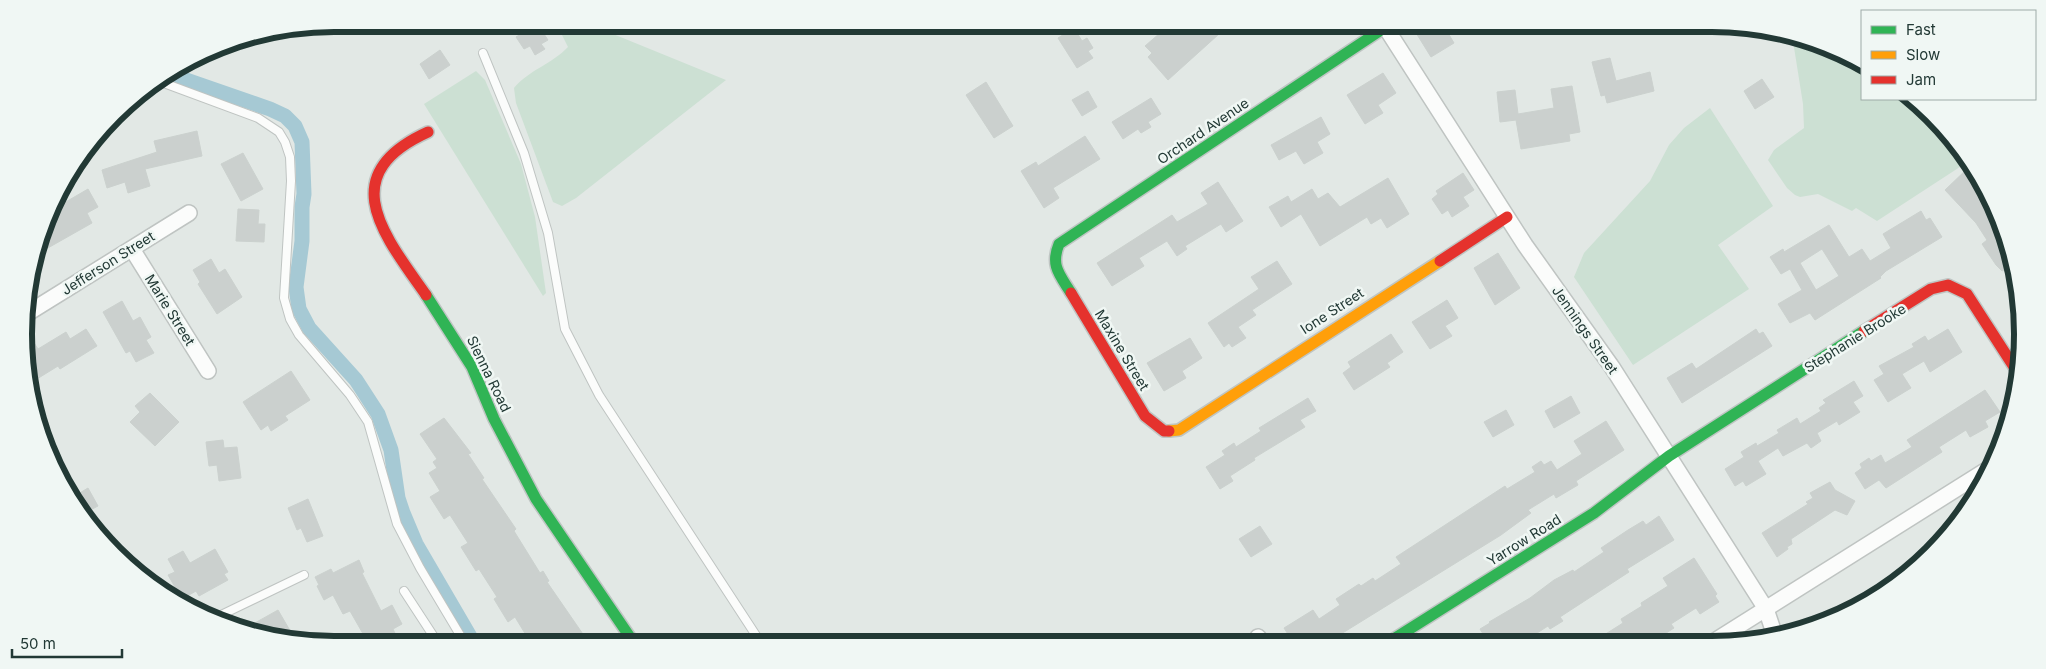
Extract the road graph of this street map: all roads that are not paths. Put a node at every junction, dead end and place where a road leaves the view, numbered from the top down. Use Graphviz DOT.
graph roads {
  1 [pos="1379,32"];
  2 [pos="1388,32"];
  3 [pos="483,53"];
  4 [pos="166,84"];
  5 [pos="428,132"];
  6 [pos="189,213"];
  7 [pos="1506,217"];
  8 [pos="132,249"];
  9 [pos="1056,268"];
  10 [pos="34,310"];
  11 [pos="2012,364"];
  12 [pos="208,371"];
  13 [pos="1175,432"];
  14 [pos="1669,456"];
  15 [pos="1979,475"];
  16 [pos="304,576"];
  17 [pos="404,591"];
  18 [pos="1766,609"];
  19 [pos="221,615"];
  20 [pos="1773,630"];
  21 [pos="433,636"];
  22 [pos="461,636"];
  23 [pos="629,636"];
  24 [pos="756,636"];
  25 [pos="1399,636"];
  26 [pos="1723,636"];
  1 -- 9 [label="street, Orchard Avenue"];
  2 -- 7 [label="street, Jennings Street"];
  3 -- 24 [label="lane"];
  4 -- 22 [label="lane"];
  5 -- 23 [label="street, Sienna Road"];
  6 -- 8 [label="street, Jefferson Street"];
  7 -- 13 [label="street, Ione Street"];
  7 -- 14 [label="street, Jennings Street"];
  8 -- 10 [label="street, Jefferson Street"];
  8 -- 12 [label="street, Marie Street"];
  9 -- 13 [label="street, Maxine Street"];
  11 -- 14 [label="street, Stephanie Brooke"];
  14 -- 18 [label="street, Jennings Street"];
  14 -- 25 [label="street, Yarrow Road"];
  15 -- 18 [label="street"];
  16 -- 19 [label="lane"];
  17 -- 21 [label="lane"];
  18 -- 20 [label="street, Jennings Street"];
  18 -- 26 [label="street"];
}
